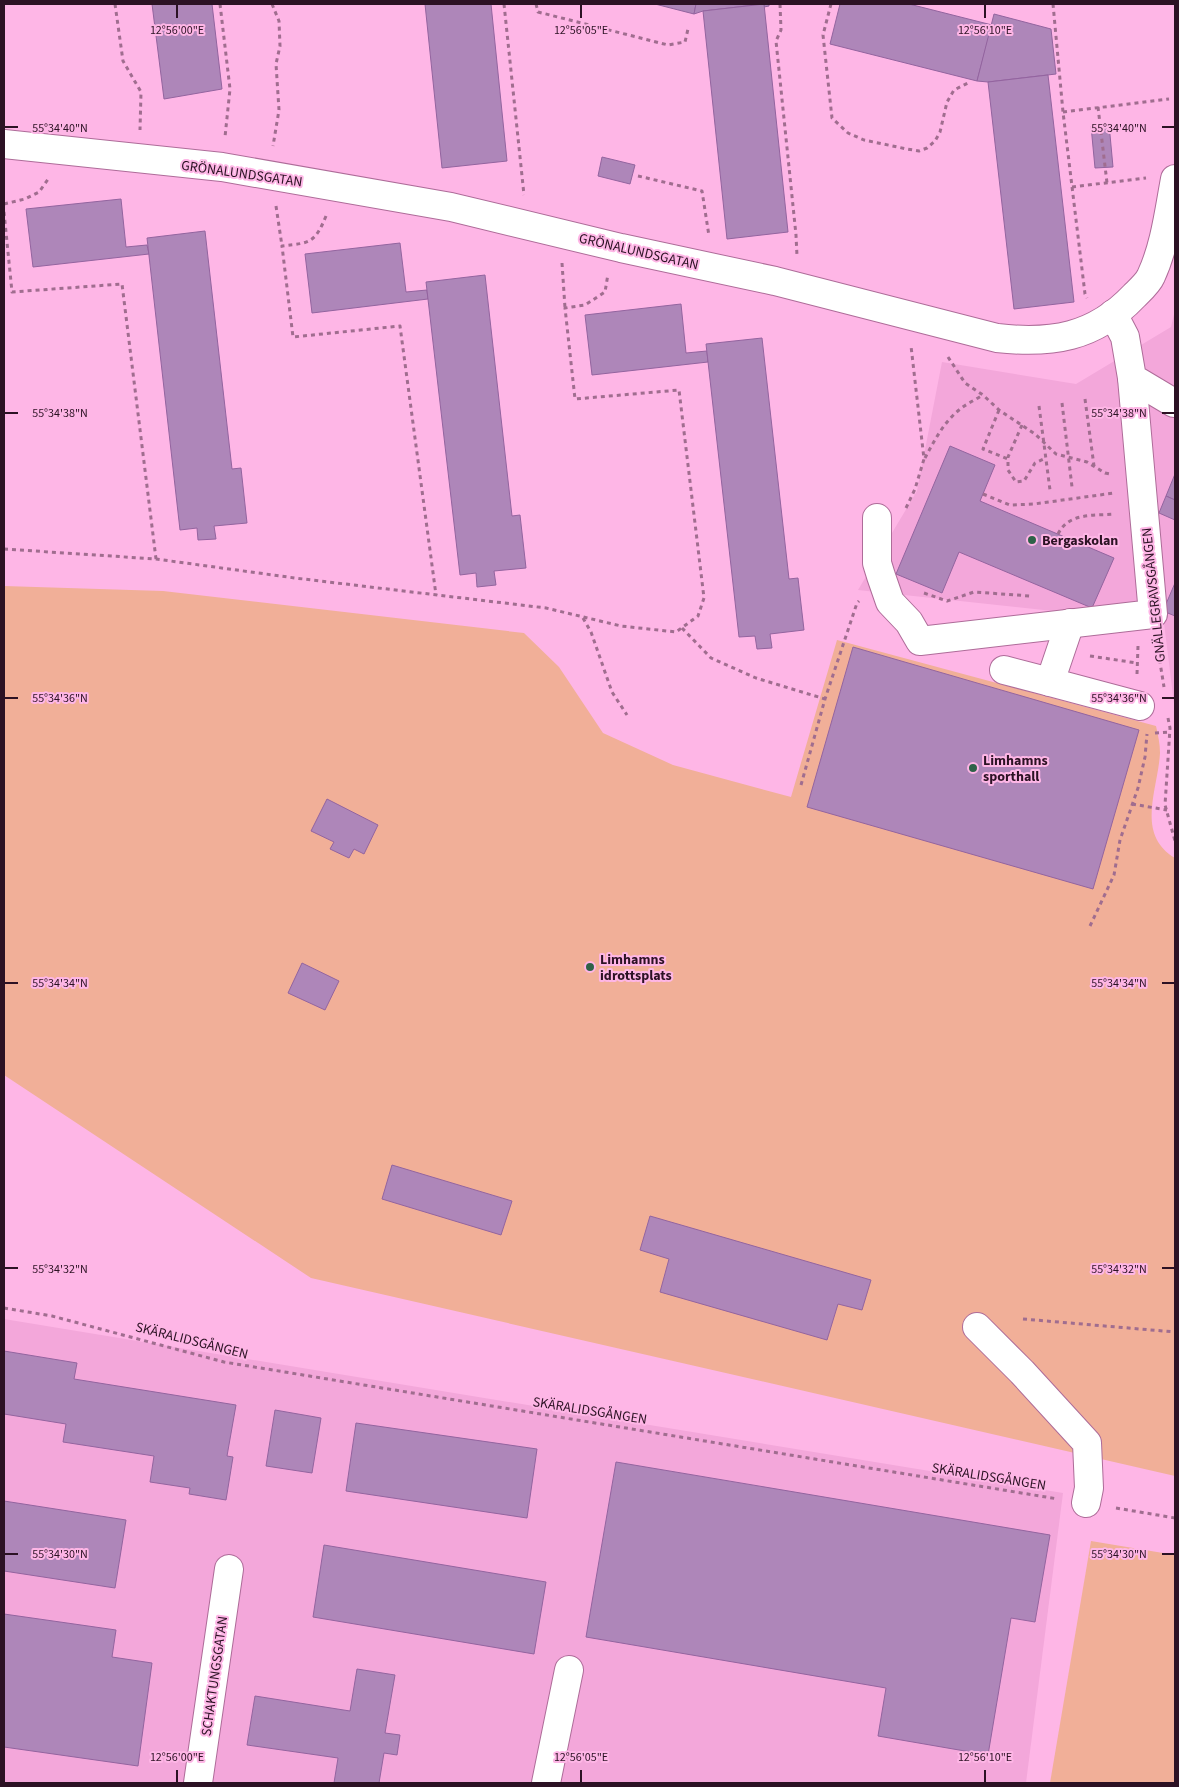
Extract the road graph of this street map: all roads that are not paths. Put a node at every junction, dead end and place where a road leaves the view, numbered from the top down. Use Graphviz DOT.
graph roads {
  1 [pos="4,144"];
  2 [pos="1165,178"];
  3 [pos="1102,321"];
  4 [pos="1132,378"];
  5 [pos="1174,404"];
  6 [pos="877,518"];
  7 [pos="1070,623"];
  8 [pos="1004,670"];
  9 [pos="1050,682"];
  10 [pos="1140,706"];
  11 [pos="977,1327"];
  12 [pos="1086,1503"];
  13 [pos="230,1569"];
  14 [pos="569,1670"];
  15 [pos="198,1783"];
  16 [pos="546,1783"];
  1 -- 3 [label="street, GRÖNALUNDSGATAN"];
  2 -- 3 [label="street, GRÖNALUNDSGATAN"];
  3 -- 4 [label="street, GNÄLLEGRAVSGÅNGEN"];
  4 -- 5 [label="street"];
  4 -- 7 [label="street, GNÄLLEGRAVSGÅNGEN"];
  6 -- 7 [label="street"];
  7 -- 9 [label="street"];
  8 -- 9 [label="street"];
  9 -- 10 [label="street"];
  11 -- 12 [label="street"];
  13 -- 15 [label="street, SCHAKTUNGSGATAN"];
  14 -- 16 [label="street"];
}
